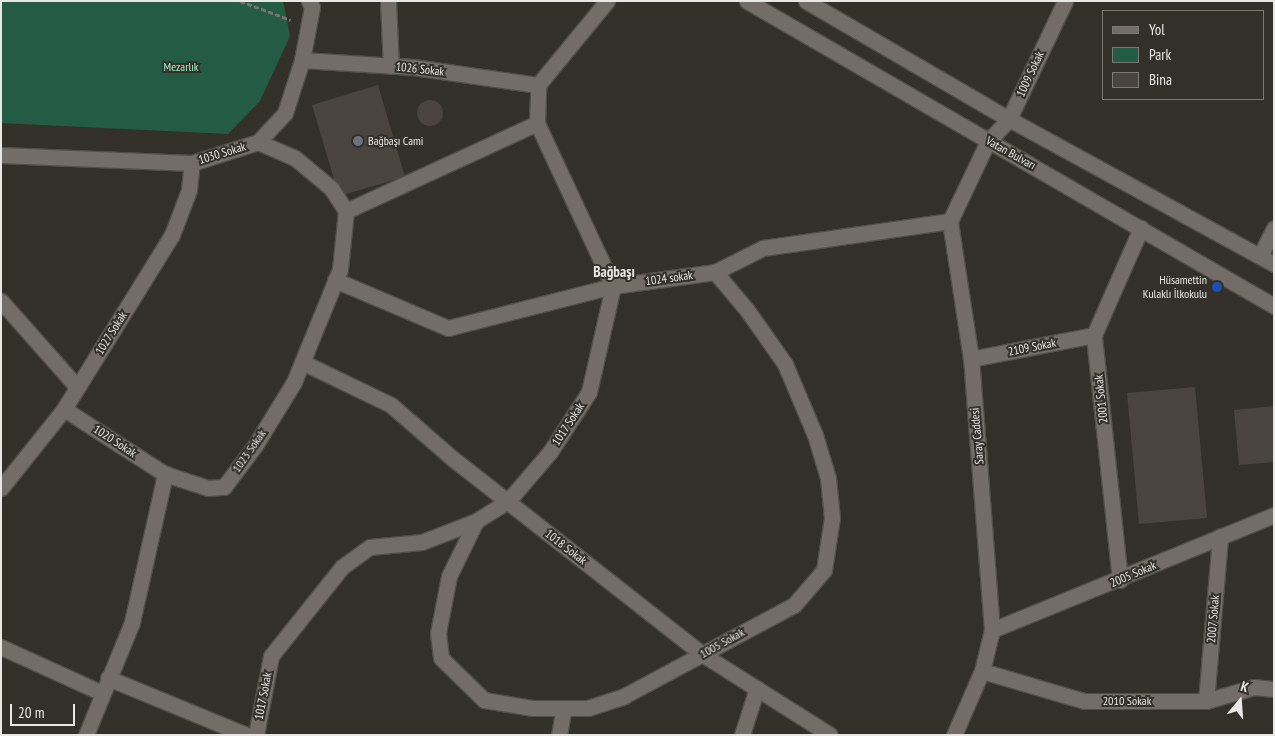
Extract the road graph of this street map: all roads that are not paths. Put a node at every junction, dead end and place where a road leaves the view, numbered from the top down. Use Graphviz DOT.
graph roads {
  1 [pos="309,1"];
  2 [pos="388,1"];
  3 [pos="608,1"];
  4 [pos="747,1"];
  5 [pos="806,1"];
  6 [pos="1065,1"];
  7 [pos="302,60"];
  8 [pos="391,66"];
  9 [pos="538,85"];
  10 [pos="1009,119"];
  11 [pos="537,123"];
  12 [pos="988,141"];
  13 [pos="258,142"];
  14 [pos="1,155"];
  15 [pos="192,163"];
  16 [pos="346,211"];
  17 [pos="950,221"];
  18 [pos="1141,228"];
  19 [pos="1274,228"];
  20 [pos="1267,260"];
  21 [pos="715,272"];
  22 [pos="335,280"];
  23 [pos="613,286"];
  24 [pos="1,301"];
  25 [pos="1274,306"];
  26 [pos="1094,335"];
  27 [pos="971,359"];
  28 [pos="302,362"];
  29 [pos="77,387"];
  30 [pos="64,408"];
  31 [pos="166,474"];
  32 [pos="1,488"];
  33 [pos="508,501"];
  34 [pos="1274,515"];
  35 [pos="476,521"];
  36 [pos="1220,537"];
  37 [pos="1120,580"];
  38 [pos="992,630"];
  39 [pos="1,647"];
  40 [pos="702,654"];
  41 [pos="982,671"];
  42 [pos="108,678"];
  43 [pos="757,688"];
  44 [pos="1274,689"];
  45 [pos="102,694"];
  46 [pos="1206,701"];
  47 [pos="564,708"];
  48 [pos="86,735"];
  49 [pos="246,735"];
  50 [pos="256,735"];
  51 [pos="559,735"];
  52 [pos="742,735"];
  53 [pos="830,735"];
  54 [pos="954,735"];
  1 -- 7 [label="street, 1030 Sokak"];
  2 -- 8 [label="street"];
  3 -- 9 [label="street"];
  4 -- 12 [label="street, Vatan Bulvarı"];
  5 -- 10 [label="street"];
  6 -- 10 [label="street, 1009 Sokak"];
  7 -- 8 [label="street, 1026 Sokak"];
  7 -- 13 [label="street, 1030 Sokak"];
  8 -- 9 [label="street, 1026 Sokak"];
  9 -- 11 [label="street"];
  10 -- 12 [label="street, 1009 Sokak"];
  10 -- 20 [label="street"];
  11 -- 16 [label="street"];
  11 -- 23 [label="street"];
  12 -- 17 [label="street"];
  12 -- 18 [label="street, Vatan Bulvarı"];
  13 -- 15 [label="street, 1030 Sokak"];
  13 -- 16 [label="street"];
  14 -- 15 [label="street, 1030 Sokak"];
  15 -- 29 [label="street, 1027 Sokak"];
  16 -- 22 [label="street, 1023 Sokak"];
  17 -- 21 [label="street, 1024 sokak"];
  17 -- 27 [label="street, Saray Caddesi"];
  18 -- 25 [label="street, Vatan Bulvarı"];
  18 -- 26 [label="street, 2001 Sokak"];
  19 -- 20 [label="street"];
  21 -- 23 [label="street, 1024 sokak"];
  21 -- 40 [label="street, 1005 Sokak"];
  22 -- 23 [label="street, 1024 sokak"];
  22 -- 28 [label="street, 1023 Sokak"];
  23 -- 33 [label="street, 1017 Sokak"];
  24 -- 29 [label="street"];
  26 -- 27 [label="street, 2109 Sokak"];
  26 -- 37 [label="street, 2001 Sokak"];
  27 -- 38 [label="street, Saray Caddesi"];
  28 -- 31 [label="street, 1023 Sokak"];
  28 -- 33 [label="street, 1018 Sokak"];
  29 -- 30 [label="street, 1027 Sokak"];
  30 -- 31 [label="street, 1020 Sokak"];
  30 -- 32 [label="street, 1027 Sokak"];
  31 -- 42 [label="street"];
  33 -- 35 [label="street, 1017 Sokak"];
  33 -- 40 [label="street, 1018 Sokak"];
  34 -- 36 [label="street, 2005 Sokak"];
  35 -- 47 [label="street, 1005 Sokak"];
  35 -- 50 [label="street, 1017 Sokak"];
  36 -- 37 [label="street, 2005 Sokak"];
  36 -- 46 [label="street, 2007 Sokak"];
  37 -- 38 [label="street, 2005 Sokak"];
  38 -- 41 [label="street, Saray Caddesi"];
  39 -- 45 [label="street"];
  40 -- 43 [label="street, 1018 Sokak"];
  40 -- 47 [label="street, 1005 Sokak"];
  41 -- 46 [label="street, 2010 Sokak"];
  41 -- 54 [label="street, Saray Caddesi"];
  42 -- 45 [label="street"];
  42 -- 49 [label="street"];
  43 -- 52 [label="street"];
  43 -- 53 [label="street, 1018 Sokak"];
  44 -- 46 [label="street, 2010 Sokak"];
  45 -- 48 [label="street"];
  47 -- 51 [label="street"];
}
